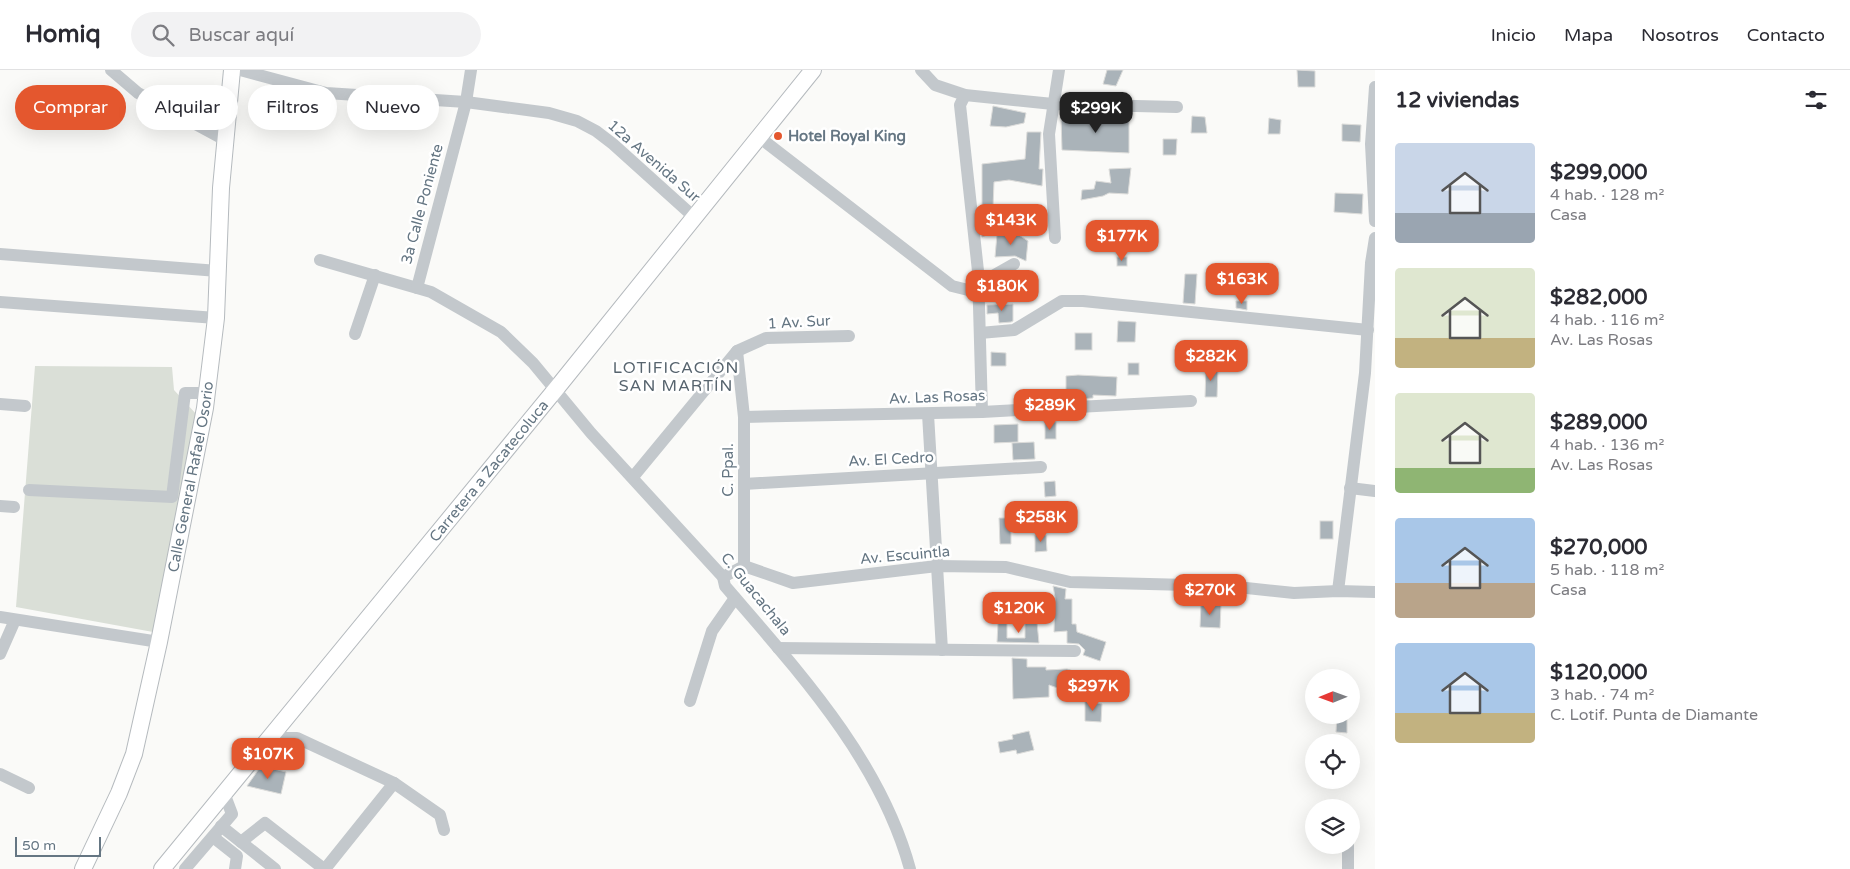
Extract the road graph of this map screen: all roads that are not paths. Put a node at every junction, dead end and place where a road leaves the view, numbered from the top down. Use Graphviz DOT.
graph roads {
  1 [pos="111,70"];
  2 [pos="232,70"];
  3 [pos="240,70"];
  4 [pos="471,70"];
  5 [pos="813,70"];
  6 [pos="922,70"];
  7 [pos="1059,70"];
  8 [pos="1375,87"];
  9 [pos="965,95"];
  10 [pos="466,102"];
  11 [pos="1053,104"];
  12 [pos="1177,107"];
  13 [pos="759,136"];
  14 [pos="225,140"];
  15 [pos="694,217"];
  16 [pos="1375,221"];
  17 [pos="1055,238"];
  18 [pos="1375,238"];
  19 [pos="0,254"];
  20 [pos="320,260"];
  21 [pos="1014,264"];
  22 [pos="218,271"];
  23 [pos="376,275"];
  24 [pos="978,284"];
  25 [pos="417,288"];
  26 [pos="1372,294"];
  27 [pos="0,302"];
  28 [pos="216,318"];
  29 [pos="1368,330"];
  30 [pos="980,333"];
  31 [pos="355,334"];
  32 [pos="849,336"];
  33 [pos="737,351"];
  34 [pos="1370,375"];
  35 [pos="556,389"];
  36 [pos="208,394"];
  37 [pos="1190,401"];
  38 [pos="0,404"];
  39 [pos="25,406"];
  40 [pos="982,412"];
  41 [pos="928,414"];
  42 [pos="744,417"];
  43 [pos="1040,468"];
  44 [pos="932,474"];
  45 [pos="633,477"];
  46 [pos="744,484"];
  47 [pos="1350,488"];
  48 [pos="29,490"];
  49 [pos="1375,491"];
  50 [pos="0,506"];
  51 [pos="14,507"];
  52 [pos="744,566"];
  53 [pos="937,566"];
  54 [pos="723,577"];
  55 [pos="1338,591"];
  56 [pos="1375,592"];
  57 [pos="736,598"];
  58 [pos="0,617"];
  59 [pos="15,620"];
  60 [pos="159,642"];
  61 [pos="778,648"];
  62 [pos="942,650"];
  63 [pos="1075,652"];
  64 [pos="0,654"];
  65 [pos="690,701"];
  66 [pos="268,738"];
  67 [pos="0,774"];
  68 [pos="394,783"];
  69 [pos="28,788"];
  70 [pos="224,793"];
  71 [pos="222,826"];
  72 [pos="444,830"];
  73 [pos="213,837"];
  74 [pos="241,842"];
  75 [pos="1348,854"];
  76 [pos="83,869"];
  77 [pos="162,869"];
  78 [pos="185,869"];
  79 [pos="235,869"];
  80 [pos="275,869"];
  81 [pos="325,869"];
  82 [pos="910,869"];
  83 [pos="1348,869"];
  1 -- 14 [label="street"];
  2 -- 14 [label="main road, Calle General Rafael Osorio"];
  3 -- 10 [label="street, 12a Avenida Sur"];
  4 -- 10 [label="street, 3a Calle Poniente"];
  5 -- 13 [label="main road, Carretera a Zacatecoluca"];
  6 -- 9 [label="street"];
  7 -- 11 [label="street"];
  8 -- 16 [label="street"];
  9 -- 11 [label="street"];
  9 -- 24 [label="street"];
  10 -- 15 [label="street, 12a Avenida Sur"];
  10 -- 25 [label="street, 3a Calle Poniente"];
  11 -- 12 [label="street"];
  11 -- 17 [label="street"];
  13 -- 15 [label="main road, Carretera a Zacatecoluca"];
  13 -- 24 [label="street"];
  14 -- 22 [label="main road, Calle General Rafael Osorio"];
  15 -- 35 [label="main road, Carretera a Zacatecoluca"];
  18 -- 26 [label="street"];
  19 -- 22 [label="street"];
  20 -- 23 [label="street, C. Guacachala"];
  21 -- 24 [label="street"];
  22 -- 28 [label="main road, Calle General Rafael Osorio"];
  23 -- 25 [label="street, C. Guacachala"];
  23 -- 31 [label="street"];
  24 -- 30 [label="street"];
  25 -- 35 [label="street, C. Guacachala"];
  26 -- 29 [label="street"];
  27 -- 28 [label="street"];
  28 -- 36 [label="main road, Calle General Rafael Osorio"];
  29 -- 30 [label="street"];
  29 -- 34 [label="street"];
  30 -- 40 [label="street"];
  32 -- 33 [label="street, 1 Av. Sur"];
  33 -- 42 [label="street, C. Ppal."];
  33 -- 45 [label="street, 1 Av. Sur"];
  34 -- 47 [label="street"];
  35 -- 45 [label="street, C. Guacachala"];
  35 -- 66 [label="main road, Carretera a Zacatecoluca"];
  36 -- 48 [label="street"];
  36 -- 60 [label="main road, Calle General Rafael Osorio"];
  37 -- 40 [label="street, Av. Las Rosas"];
  38 -- 39 [label="street"];
  40 -- 41 [label="street, Av. Las Rosas"];
  41 -- 42 [label="street, Av. Las Rosas"];
  41 -- 44 [label="street"];
  42 -- 46 [label="street, C. Ppal."];
  43 -- 44 [label="street, Av. El Cedro"];
  44 -- 46 [label="street, Av. El Cedro"];
  44 -- 53 [label="street"];
  45 -- 54 [label="street, C. Guacachala"];
  46 -- 52 [label="street, C. Ppal."];
  47 -- 49 [label="street"];
  47 -- 55 [label="street"];
  50 -- 51 [label="street"];
  52 -- 53 [label="street, Av. Escuintla"];
  52 -- 54 [label="street"];
  53 -- 55 [label="street, Av. Escuintla"];
  53 -- 62 [label="street"];
  54 -- 57 [label="street, C. Guacachala"];
  55 -- 56 [label="street, Av. Escuintla"];
  57 -- 61 [label="street, C. Guacachala"];
  57 -- 65 [label="street"];
  58 -- 59 [label="street"];
  59 -- 60 [label="street"];
  59 -- 64 [label="street"];
  60 -- 76 [label="main road, Calle General Rafael Osorio"];
  61 -- 62 [label="street"];
  61 -- 82 [label="street, C. Guacachala"];
  62 -- 63 [label="street"];
  66 -- 68 [label="street"];
  66 -- 70 [label="main road, Carretera a Zacatecoluca"];
  67 -- 69 [label="street"];
  68 -- 72 [label="street"];
  68 -- 81 [label="street"];
  70 -- 71 [label="street"];
  70 -- 77 [label="main road, Carretera a Zacatecoluca"];
  71 -- 73 [label="street"];
  71 -- 74 [label="street"];
  73 -- 78 [label="street"];
  73 -- 79 [label="street"];
  74 -- 80 [label="street"];
  74 -- 81 [label="street"];
  75 -- 83 [label="street"];
}
